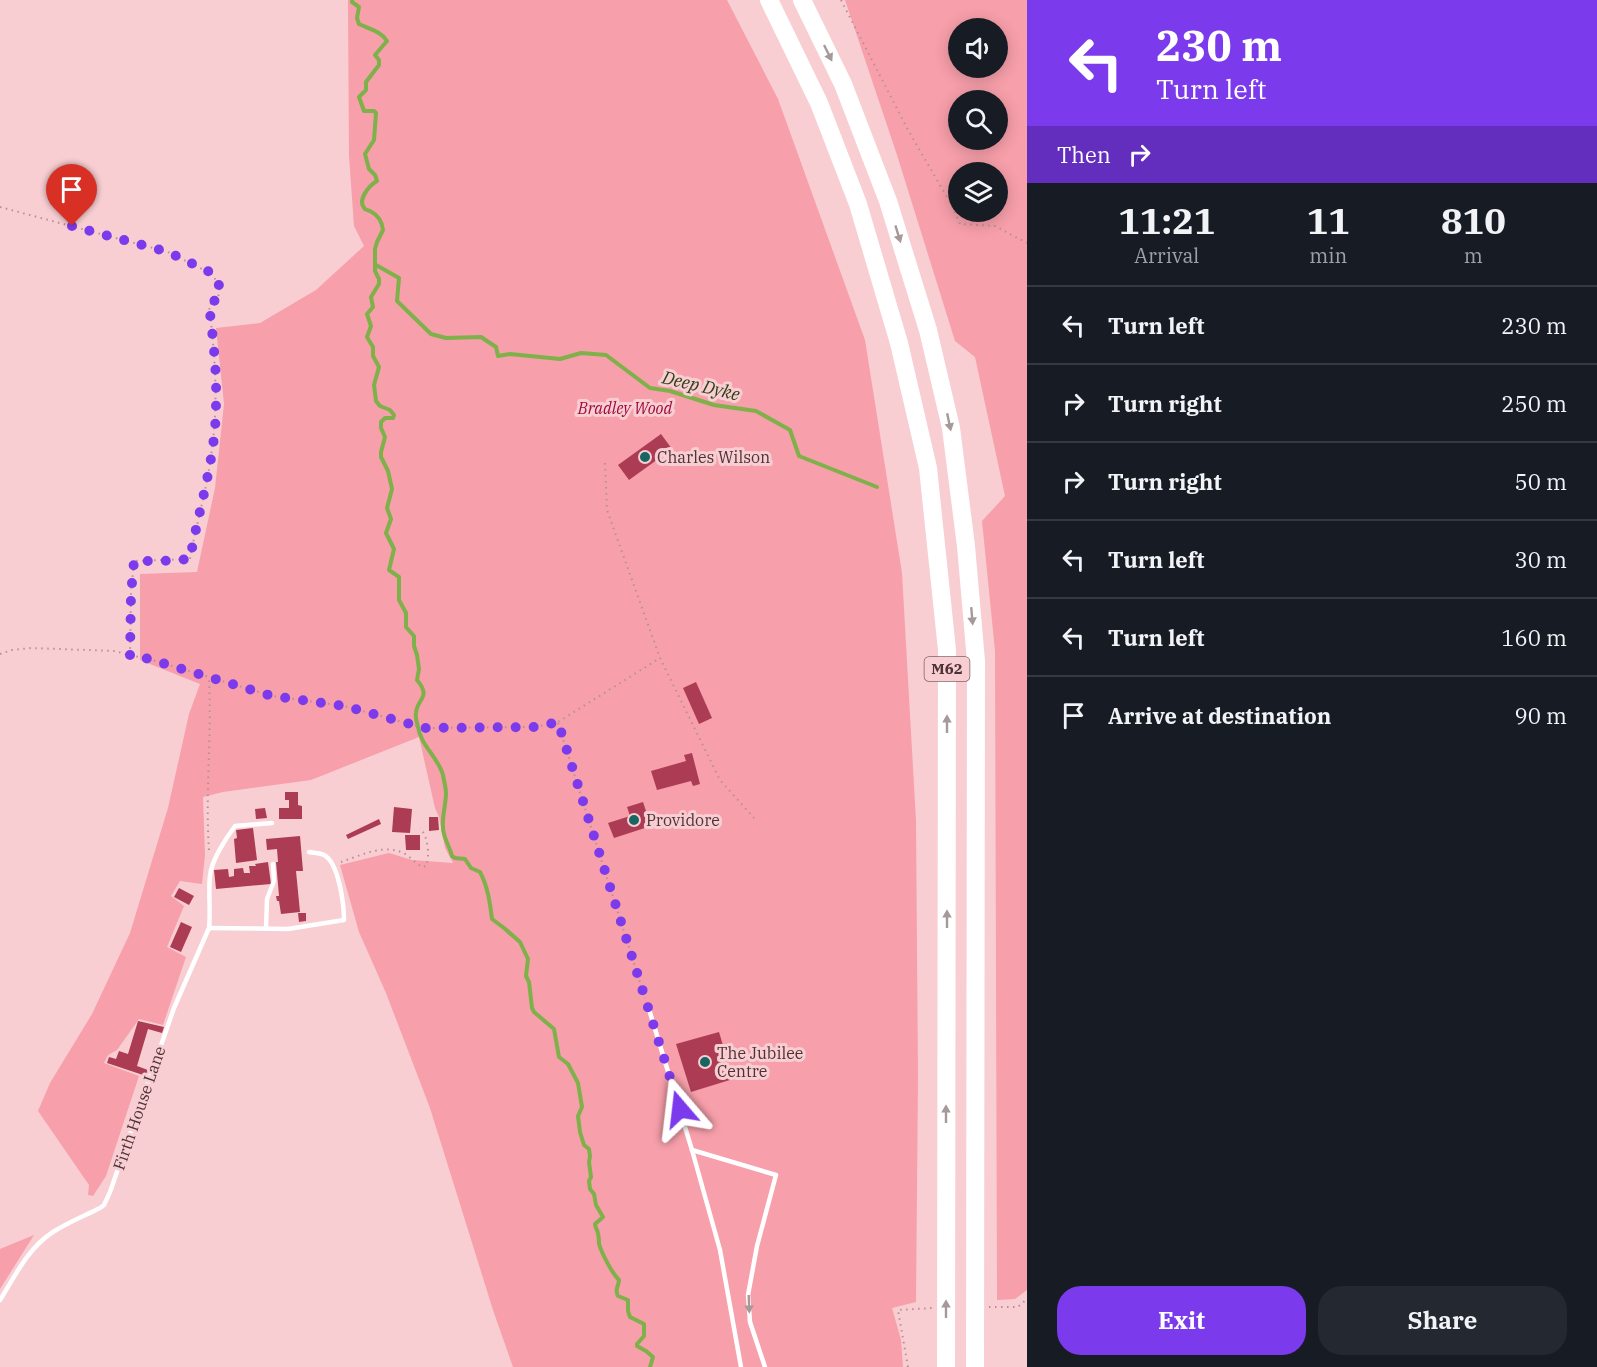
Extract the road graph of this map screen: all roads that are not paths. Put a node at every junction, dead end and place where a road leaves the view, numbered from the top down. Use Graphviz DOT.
graph roads {
  1 [pos="769,0"];
  2 [pos="802,0"];
  3 [pos="272,823"];
  4 [pos="309,852"];
  5 [pos="273,864"];
  6 [pos="209,928"];
  7 [pos="266,928"];
  8 [pos="648,1006"];
  9 [pos="692,1150"];
  10 [pos="0,1300"];
  11 [pos="741,1367"];
  12 [pos="765,1367"];
  13 [pos="946,1367"];
  14 [pos="975,1367"];
  13 -- 1 [label="highway, M62, one-way"];
  2 -- 14 [label="highway, M62, one-way"];
  3 -- 6 [label="lane, Firth House Lane"];
  4 -- 7 [label="lane"];
  5 -- 7 [label="lane"];
  6 -- 7 [label="lane"];
  6 -- 10 [label="lane, Firth House Lane"];
  8 -- 9 [label="lane"];
  9 -- 11 [label="lane"];
  9 -- 12 [label="lane, one-way"];
}
